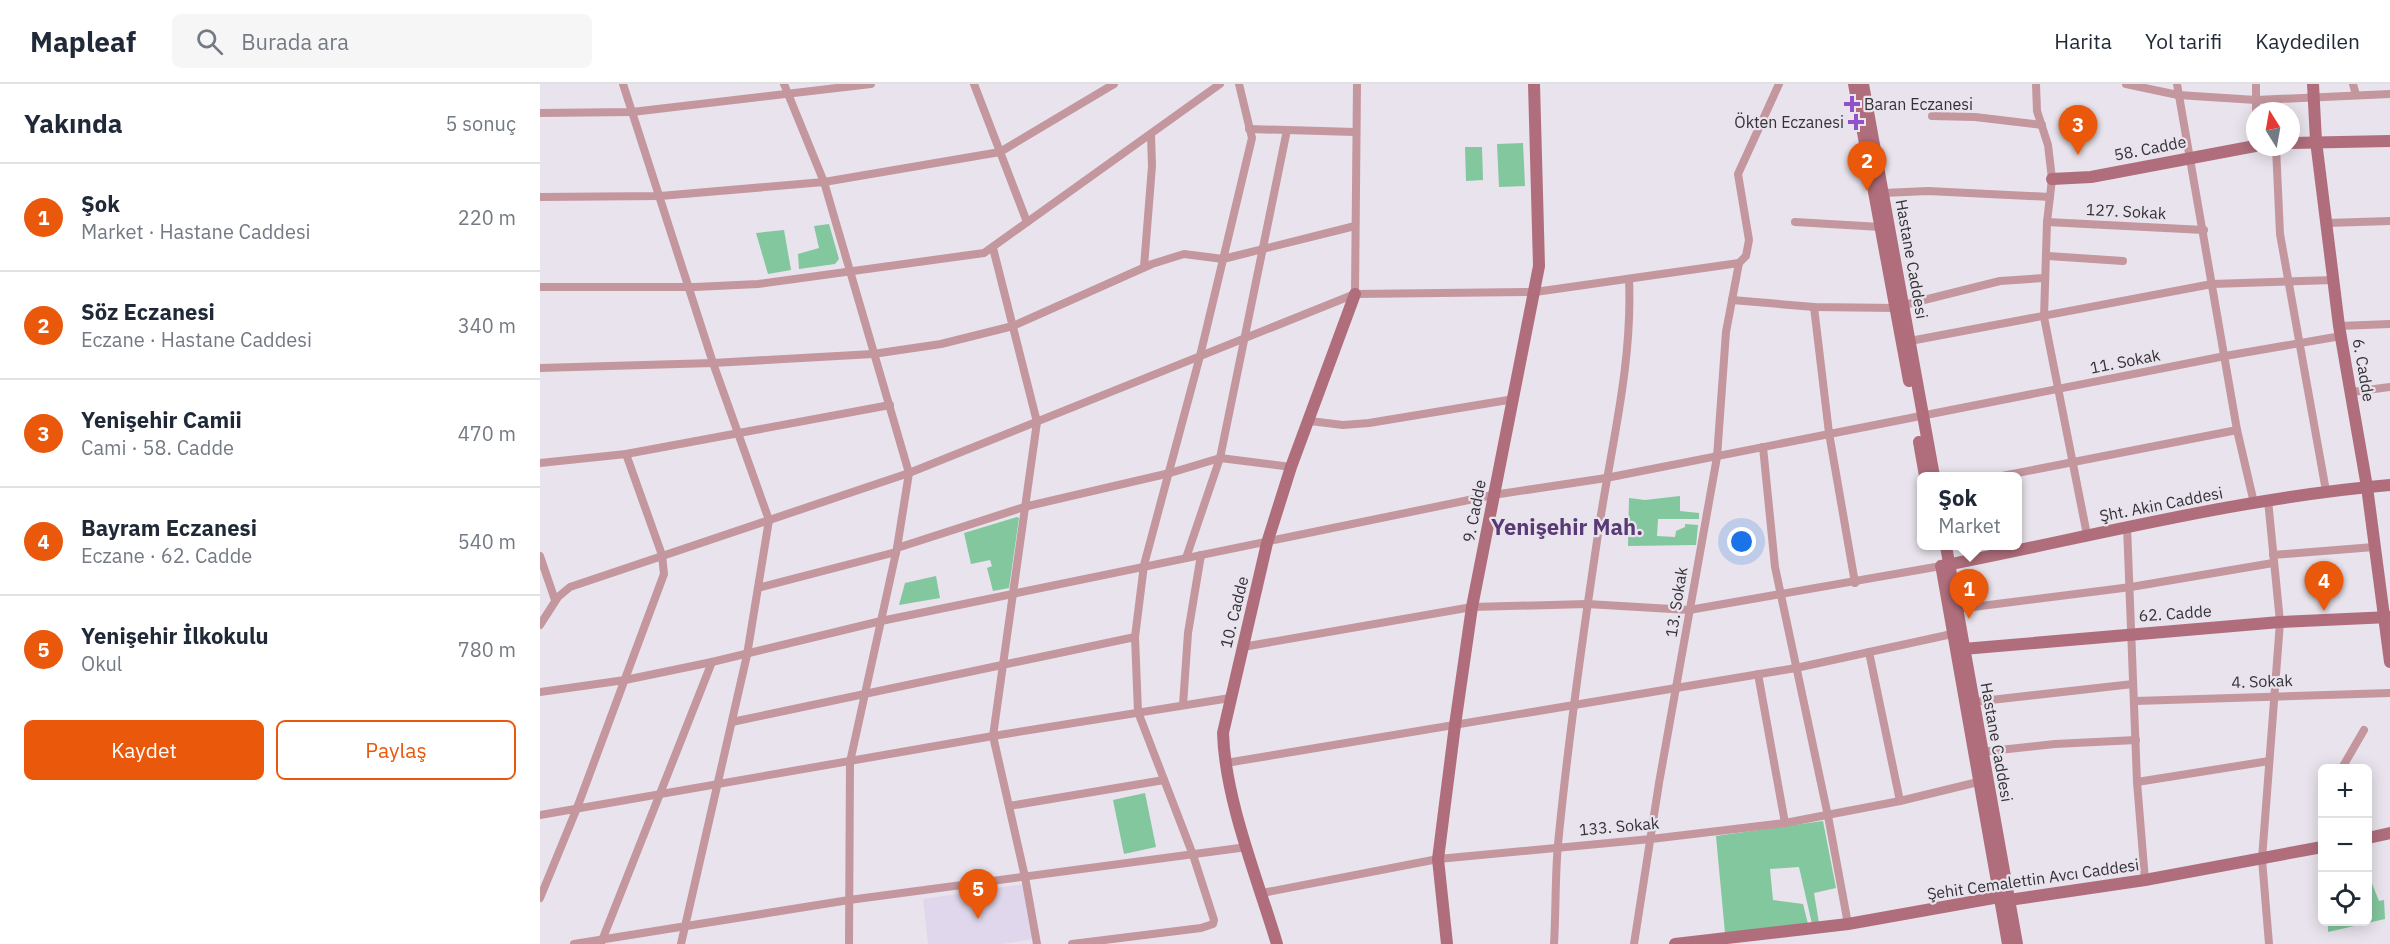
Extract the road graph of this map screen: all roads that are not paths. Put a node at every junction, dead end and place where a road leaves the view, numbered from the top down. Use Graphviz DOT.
graph roads {
  1 [pos="623,84"];
  2 [pos="784,84"];
  3 [pos="871,84"];
  4 [pos="974,84"];
  5 [pos="1114,84"];
  6 [pos="1220,84"];
  7 [pos="1239,84"];
  8 [pos="1357,84"];
  9 [pos="1534,84"];
  10 [pos="1779,84"];
  11 [pos="1854,84"];
  12 [pos="1863,84"];
  13 [pos="2036,84"];
  14 [pos="2126,84"];
  15 [pos="2177,84"];
  16 [pos="2256,84"];
  17 [pos="2313,84"];
  18 [pos="2353,84"];
  19 [pos="2390,94"];
  20 [pos="789,95"];
  21 [pos="2178,95"];
  22 [pos="2356,95"];
  23 [pos="2314,98"];
  24 [pos="2256,100"];
  25 [pos="632,112"];
  26 [pos="540,113"];
  27 [pos="1932,116"];
  28 [pos="2042,125"];
  29 [pos="1249,129"];
  30 [pos="1287,130"];
  31 [pos="1355,132"];
  32 [pos="1151,135"];
  33 [pos="2316,141"];
  34 [pos="2390,141"];
  35 [pos="2300,142"];
  36 [pos="2246,148"];
  37 [pos="999,152"];
  38 [pos="2276,156"];
  39 [pos="2189,157"];
  40 [pos="2052,179"];
  41 [pos="824,182"];
  42 [pos="1883,193"];
  43 [pos="660,196"];
  44 [pos="540,197"];
  45 [pos="2050,197"];
  46 [pos="2390,221"];
  47 [pos="1027,222"];
  48 [pos="1795,222"];
  49 [pos="2046,222"];
  50 [pos="2327,224"];
  51 [pos="1355,226"];
  52 [pos="1881,227"];
  53 [pos="2204,230"];
  54 [pos="993,248"];
  55 [pos="1264,249"];
  56 [pos="2048,256"];
  57 [pos="1223,259"];
  58 [pos="2123,261"];
  59 [pos="1739,263"];
  60 [pos="1144,267"];
  61 [pos="850,274"];
  62 [pos="2043,278"];
  63 [pos="1629,279"];
  64 [pos="2289,280"];
  65 [pos="2334,280"];
  66 [pos="2212,284"];
  67 [pos="540,287"];
  68 [pos="691,287"];
  69 [pos="1535,292"];
  70 [pos="1355,294"];
  71 [pos="1732,300"];
  72 [pos="1814,307"];
  73 [pos="1900,307"];
  74 [pos="2044,317"];
  75 [pos="2390,324"];
  76 [pos="1013,326"];
  77 [pos="2340,331"];
  78 [pos="1246,338"];
  79 [pos="1910,341"];
  80 [pos="2298,344"];
  81 [pos="873,354"];
  82 [pos="1200,356"];
  83 [pos="2225,356"];
  84 [pos="713,363"];
  85 [pos="540,368"];
  86 [pos="2390,387"];
  87 [pos="2059,389"];
  88 [pos="2352,392"];
  89 [pos="1514,399"];
  90 [pos="890,405"];
  91 [pos="1919,418"];
  92 [pos="1310,421"];
  93 [pos="1037,422"];
  94 [pos="2237,430"];
  95 [pos="1829,433"];
  96 [pos="739,434"];
  97 [pos="1763,447"];
  98 [pos="626,454"];
  99 [pos="1717,457"];
  100 [pos="1220,458"];
  101 [pos="2074,462"];
  102 [pos="540,463"];
  103 [pos="1291,467"];
  104 [pos="1924,472"];
  105 [pos="1933,472"];
  106 [pos="909,473"];
  107 [pos="1170,473"];
  108 [pos="2022,473"];
  109 [pos="1606,478"];
  110 [pos="2390,485"];
  111 [pos="2367,487"];
  112 [pos="2326,491"];
  113 [pos="1493,495"];
  114 [pos="2268,500"];
  115 [pos="2254,503"];
  116 [pos="1024,507"];
  117 [pos="769,520"];
  118 [pos="2127,526"];
  119 [pos="2088,535"];
  120 [pos="1267,543"];
  121 [pos="2374,547"];
  122 [pos="2022,549"];
  123 [pos="896,550"];
  124 [pos="1939,550"];
  125 [pos="1946,550"];
  126 [pos="2016,550"];
  127 [pos="662,555"];
  128 [pos="1200,555"];
  129 [pos="540,556"];
  130 [pos="1186,558"];
  131 [pos="2273,559"];
  132 [pos="1144,565"];
  133 [pos="1945,565"];
  134 [pos="543,581"];
  135 [pos="1855,583"];
  136 [pos="2131,587"];
  137 [pos="758,588"];
  138 [pos="1013,594"];
  139 [pos="1781,595"];
  140 [pos="555,600"];
  141 [pos="1587,604"];
  142 [pos="1472,607"];
  143 [pos="1957,609"];
  144 [pos="1689,610"];
  145 [pos="2387,617"];
  146 [pos="881,621"];
  147 [pos="2280,622"];
  148 [pos="540,625"];
  149 [pos="2132,633"];
  150 [pos="1953,634"];
  151 [pos="1135,637"];
  152 [pos="1243,647"];
  153 [pos="1963,649"];
  154 [pos="1869,652"];
  155 [pos="747,655"];
  156 [pos="712,662"];
  157 [pos="2390,662"];
  158 [pos="1002,665"];
  159 [pos="1796,668"];
  160 [pos="1758,674"];
  161 [pos="625,680"];
  162 [pos="2133,684"];
  163 [pos="1678,686"];
  164 [pos="540,692"];
  165 [pos="2390,693"];
  166 [pos="864,694"];
  167 [pos="2276,695"];
  168 [pos="1230,698"];
  169 [pos="2135,701"];
  170 [pos="1973,702"];
  171 [pos="1183,705"];
  172 [pos="1573,707"];
  173 [pos="1138,712"];
  174 [pos="732,722"];
  175 [pos="1455,725"];
  176 [pos="2364,730"];
  177 [pos="993,736"];
  178 [pos="2136,740"];
  179 [pos="1981,752"];
  180 [pos="2269,760"];
  181 [pos="850,762"];
  182 [pos="1226,764"];
  183 [pos="2344,764"];
  184 [pos="1164,780"];
  185 [pos="1978,782"];
  186 [pos="2137,782"];
  187 [pos="717,785"];
  188 [pos="661,794"];
  189 [pos="1900,801"];
  190 [pos="1009,806"];
  191 [pos="577,808"];
  192 [pos="540,815"];
  193 [pos="1828,816"];
  194 [pos="1785,823"];
  195 [pos="2390,833"];
  196 [pos="2372,837"];
  197 [pos="1651,839"];
  198 [pos="1247,847"];
  199 [pos="1558,847"];
  200 [pos="2318,848"];
  201 [pos="1193,855"];
  202 [pos="1438,859"];
  203 [pos="2262,859"];
  204 [pos="1025,877"];
  205 [pos="2145,880"];
  206 [pos="1262,893"];
  207 [pos="540,898"];
  208 [pos="2004,899"];
  209 [pos="849,900"];
  210 [pos="1848,924"];
  211 [pos="685,926"];
  212 [pos="601,942"];
  213 [pos="574,944"];
  214 [pos="681,944"];
  215 [pos="849,944"];
  216 [pos="1037,944"];
  217 [pos="1072,944"];
  218 [pos="1277,944"];
  219 [pos="1447,944"];
  220 [pos="1554,944"];
  221 [pos="1635,944"];
  222 [pos="1675,944"];
  223 [pos="2008,944"];
  224 [pos="2018,944"];
  225 [pos="2269,944"];
  1 -- 25 [label="street"];
  2 -- 20 [label="street"];
  3 -- 20 [label="street"];
  4 -- 37 [label="street"];
  5 -- 37 [label="street"];
  6 -- 32 [label="street"];
  7 -- 29 [label="street"];
  8 -- 31 [label="street"];
  9 -- 69 [label="street, 9. Cadde"];
  10 -- 59 [label="street, 13. Sokak"];
  11 -- 52 [label="street, Hastane Caddesi"];
  12 -- 42 [label="street, Hastane Caddesi"];
  13 -- 28 [label="street"];
  14 -- 21 [label="street"];
  15 -- 21 [label="street"];
  16 -- 24 [label="street"];
  17 -- 23 [label="street, 6. Cadde"];
  18 -- 22 [label="street"];
  19 -- 22 [label="street"];
  20 -- 25 [label="street"];
  20 -- 41 [label="street"];
  21 -- 24 [label="street"];
  21 -- 39 [label="street"];
  22 -- 23 [label="street"];
  23 -- 24 [label="street"];
  23 -- 33 [label="street, 6. Cadde"];
  25 -- 26 [label="street"];
  25 -- 43 [label="street"];
  27 -- 28 [label="street"];
  28 -- 40 [label="street"];
  29 -- 30 [label="street"];
  29 -- 57 [label="street"];
  30 -- 31 [label="street"];
  30 -- 55 [label="street"];
  31 -- 51 [label="street"];
  32 -- 47 [label="street"];
  32 -- 60 [label="street"];
  33 -- 34 [label="street"];
  33 -- 35 [label="street"];
  33 -- 50 [label="street, 6. Cadde"];
  36 -- 39 [label="street, 58. Cadde"];
  37 -- 41 [label="street"];
  37 -- 47 [label="street"];
  38 -- 64 [label="street"];
  39 -- 40 [label="street, 58. Cadde"];
  39 -- 53 [label="street"];
  40 -- 45 [label="street"];
  41 -- 43 [label="street"];
  41 -- 61 [label="street"];
  42 -- 45 [label="street"];
  42 -- 73 [label="street, Hastane Caddesi"];
  43 -- 44 [label="street"];
  43 -- 68 [label="street"];
  45 -- 49 [label="street"];
  46 -- 50 [label="street"];
  47 -- 54 [label="street"];
  48 -- 52 [label="street"];
  49 -- 53 [label="street, 127. Sokak"];
  49 -- 56 [label="street"];
  50 -- 65 [label="street, 6. Cadde"];
  51 -- 55 [label="street"];
  51 -- 70 [label="street"];
  52 -- 73 [label="street, Hastane Caddesi"];
  53 -- 66 [label="street"];
  54 -- 61 [label="street"];
  54 -- 76 [label="street"];
  55 -- 57 [label="street"];
  55 -- 78 [label="street"];
  56 -- 58 [label="street"];
  56 -- 62 [label="street"];
  57 -- 60 [label="street"];
  57 -- 82 [label="street"];
  59 -- 63 [label="street"];
  59 -- 71 [label="street, 13. Sokak"];
  60 -- 76 [label="street"];
  61 -- 68 [label="street"];
  61 -- 81 [label="street"];
  62 -- 73 [label="street"];
  62 -- 74 [label="street"];
  63 -- 69 [label="street"];
  63 -- 109 [label="street"];
  64 -- 65 [label="street"];
  64 -- 66 [label="street"];
  64 -- 80 [label="street"];
  65 -- 77 [label="street, 6. Cadde"];
  66 -- 74 [label="street"];
  66 -- 83 [label="street"];
  67 -- 68 [label="street"];
  68 -- 84 [label="street"];
  69 -- 70 [label="street"];
  69 -- 89 [label="street, 9. Cadde"];
  70 -- 78 [label="street"];
  70 -- 92 [label="street, 10. Cadde"];
  71 -- 72 [label="street"];
  71 -- 99 [label="street, 13. Sokak"];
  72 -- 73 [label="street"];
  72 -- 95 [label="street"];
  73 -- 79 [label="street, Hastane Caddesi"];
  73 -- 91 [label="street, Hastane Caddesi"];
  74 -- 79 [label="street"];
  74 -- 87 [label="street"];
  75 -- 77 [label="street, 11. Sokak"];
  76 -- 81 [label="street"];
  76 -- 93 [label="street"];
  77 -- 80 [label="street, 11. Sokak"];
  77 -- 88 [label="street, 6. Cadde"];
  78 -- 82 [label="street"];
  78 -- 100 [label="street"];
  79 -- 91 [label="street, Hastane Caddesi"];
  80 -- 83 [label="street, 11. Sokak"];
  80 -- 112 [label="street"];
  81 -- 84 [label="street"];
  81 -- 90 [label="street"];
  82 -- 93 [label="street"];
  82 -- 107 [label="street"];
  83 -- 87 [label="street, 11. Sokak"];
  83 -- 94 [label="street"];
  84 -- 85 [label="street"];
  84 -- 96 [label="street"];
  86 -- 88 [label="street"];
  87 -- 91 [label="street, 11. Sokak"];
  87 -- 101 [label="street"];
  88 -- 111 [label="street, 6. Cadde"];
  89 -- 92 [label="street"];
  89 -- 113 [label="street, 9. Cadde"];
  90 -- 96 [label="street"];
  90 -- 106 [label="street"];
  91 -- 95 [label="street, 11. Sokak"];
  91 -- 104 [label="street, Hastane Caddesi"];
  91 -- 105 [label="street, Hastane Caddesi"];
  92 -- 103 [label="street, 10. Cadde"];
  93 -- 106 [label="street"];
  93 -- 116 [label="street"];
  94 -- 101 [label="street"];
  94 -- 115 [label="street"];
  95 -- 97 [label="street, 11. Sokak"];
  95 -- 135 [label="street"];
  96 -- 98 [label="street"];
  96 -- 117 [label="street"];
  97 -- 99 [label="street, 11. Sokak"];
  97 -- 139 [label="street"];
  98 -- 102 [label="street"];
  98 -- 127 [label="street"];
  99 -- 109 [label="street, 11. Sokak"];
  99 -- 144 [label="street, 13. Sokak"];
  100 -- 103 [label="street"];
  100 -- 107 [label="street"];
  100 -- 130 [label="street"];
  101 -- 108 [label="street"];
  101 -- 119 [label="street"];
  103 -- 120 [label="street, 10. Cadde"];
  106 -- 117 [label="street"];
  106 -- 123 [label="street"];
  107 -- 116 [label="street"];
  107 -- 132 [label="street"];
  109 -- 113 [label="street, 11. Sokak"];
  109 -- 141 [label="street"];
  110 -- 111 [label="street, Şht. Akin Caddesi"];
  111 -- 112 [label="street, Şht. Akin Caddesi"];
  111 -- 121 [label="street, 6. Cadde"];
  112 -- 114 [label="street, Şht. Akin Caddesi"];
  113 -- 120 [label="street, 11. Sokak"];
  113 -- 142 [label="street, 9. Cadde"];
  114 -- 115 [label="street, Şht. Akin Caddesi"];
  114 -- 131 [label="street"];
  115 -- 118 [label="street, Şht. Akin Caddesi"];
  116 -- 123 [label="street"];
  116 -- 138 [label="street"];
  117 -- 127 [label="street"];
  117 -- 137 [label="street"];
  118 -- 119 [label="street, Şht. Akin Caddesi"];
  118 -- 136 [label="street"];
  119 -- 122 [label="street, Şht. Akin Caddesi"];
  120 -- 128 [label="street, 11. Sokak"];
  120 -- 152 [label="street, 10. Cadde"];
  121 -- 131 [label="street"];
  121 -- 145 [label="street, 6. Cadde"];
  123 -- 137 [label="street"];
  123 -- 146 [label="street"];
  124 -- 133 [label="street, Hastane Caddesi"];
  125 -- 133 [label="street, Hastane Caddesi"];
  126 -- 133 [label="street, Şht. Akin Caddesi"];
  127 -- 140 [label="street"];
  127 -- 161 [label="street"];
  128 -- 130 [label="street, 11. Sokak"];
  128 -- 171 [label="street"];
  129 -- 134 [label="street"];
  130 -- 132 [label="street, 11. Sokak"];
  131 -- 136 [label="street"];
  131 -- 147 [label="street"];
  132 -- 138 [label="street, 11. Sokak"];
  132 -- 151 [label="street"];
  133 -- 135 [label="street"];
  133 -- 143 [label="street, Hastane Caddesi"];
  133 -- 150 [label="street, Hastane Caddesi"];
  134 -- 140 [label="street"];
  135 -- 139 [label="street"];
  136 -- 143 [label="street"];
  136 -- 149 [label="street"];
  137 -- 155 [label="street"];
  138 -- 146 [label="street, 11. Sokak"];
  138 -- 158 [label="street"];
  139 -- 144 [label="street"];
  139 -- 159 [label="street"];
  140 -- 148 [label="street"];
  141 -- 142 [label="street"];
  141 -- 144 [label="street"];
  141 -- 172 [label="street"];
  142 -- 152 [label="street"];
  142 -- 175 [label="street, 9. Cadde"];
  143 -- 153 [label="street, Hastane Caddesi"];
  144 -- 163 [label="street, 13. Sokak"];
  145 -- 147 [label="street, 62. Cadde"];
  145 -- 157 [label="street, 6. Cadde"];
  146 -- 155 [label="street, 11. Sokak"];
  146 -- 166 [label="street"];
  147 -- 149 [label="street, 62. Cadde"];
  147 -- 167 [label="street"];
  149 -- 153 [label="street, 62. Cadde"];
  149 -- 162 [label="street"];
  150 -- 154 [label="street"];
  150 -- 185 [label="street, Hastane Caddesi"];
  151 -- 158 [label="street"];
  151 -- 173 [label="street"];
  152 -- 168 [label="street, 10. Cadde"];
  153 -- 170 [label="street, Hastane Caddesi"];
  154 -- 159 [label="street"];
  154 -- 189 [label="street"];
  155 -- 156 [label="street, 11. Sokak"];
  155 -- 174 [label="street"];
  156 -- 161 [label="street, 11. Sokak"];
  156 -- 188 [label="street"];
  158 -- 166 [label="street"];
  158 -- 177 [label="street"];
  159 -- 160 [label="street"];
  159 -- 193 [label="street"];
  160 -- 163 [label="street"];
  160 -- 194 [label="street"];
  161 -- 164 [label="street, 11. Sokak"];
  161 -- 191 [label="street"];
  162 -- 169 [label="street"];
  162 -- 170 [label="street"];
  163 -- 172 [label="street"];
  163 -- 197 [label="street, 13. Sokak"];
  165 -- 167 [label="street, 4. Sokak"];
  166 -- 174 [label="street"];
  166 -- 181 [label="street"];
  167 -- 169 [label="street, 4. Sokak"];
  167 -- 180 [label="street"];
  168 -- 171 [label="street"];
  168 -- 182 [label="street, 10. Cadde"];
  169 -- 178 [label="street"];
  170 -- 179 [label="street, Hastane Caddesi"];
  171 -- 173 [label="street"];
  172 -- 175 [label="street"];
  172 -- 199 [label="street"];
  173 -- 177 [label="street"];
  173 -- 184 [label="street"];
  174 -- 187 [label="street"];
  175 -- 182 [label="street"];
  175 -- 202 [label="street, 9. Cadde"];
  176 -- 183 [label="street"];
  177 -- 181 [label="street"];
  177 -- 190 [label="street"];
  178 -- 179 [label="street"];
  178 -- 186 [label="street"];
  179 -- 208 [label="street, Hastane Caddesi"];
  180 -- 186 [label="street"];
  180 -- 203 [label="street"];
  181 -- 187 [label="street"];
  181 -- 209 [label="street"];
  182 -- 198 [label="street, 10. Cadde"];
  184 -- 190 [label="street"];
  184 -- 201 [label="street"];
  185 -- 189 [label="street, 133. Sokak"];
  185 -- 208 [label="street, Hastane Caddesi"];
  186 -- 205 [label="street"];
  187 -- 188 [label="street"];
  187 -- 211 [label="street"];
  188 -- 191 [label="street"];
  188 -- 212 [label="street"];
  189 -- 193 [label="street, 133. Sokak"];
  190 -- 204 [label="street"];
  191 -- 192 [label="street"];
  191 -- 207 [label="street"];
  193 -- 194 [label="street, 133. Sokak"];
  193 -- 210 [label="street"];
  194 -- 197 [label="street, 133. Sokak"];
  195 -- 196 [label="street"];
  197 -- 199 [label="street, 133. Sokak"];
  197 -- 221 [label="street, 13. Sokak"];
  198 -- 201 [label="street"];
  198 -- 206 [label="street, 10. Cadde"];
  199 -- 202 [label="street, 133. Sokak"];
  199 -- 220 [label="street"];
  200 -- 203 [label="street, Şehit Cemalettin Avcı Caddesi"];
  201 -- 204 [label="street"];
  201 -- 217 [label="street"];
  202 -- 206 [label="street, 133. Sokak"];
  202 -- 219 [label="street, 9. Cadde"];
  203 -- 205 [label="street, Şehit Cemalettin Avcı Caddesi"];
  203 -- 225 [label="street"];
  204 -- 209 [label="street"];
  204 -- 216 [label="street"];
  205 -- 208 [label="street, Şehit Cemalettin Avcı Caddesi"];
  206 -- 218 [label="street, 10. Cadde"];
  208 -- 210 [label="street, Şehit Cemalettin Avcı Caddesi"];
  208 -- 223 [label="street, Hastane Caddesi"];
  208 -- 224 [label="street, Hastane Caddesi"];
  209 -- 211 [label="street"];
  209 -- 215 [label="street"];
  210 -- 222 [label="street, Şehit Cemalettin Avcı Caddesi"];
  211 -- 212 [label="street"];
  211 -- 214 [label="street"];
  212 -- 213 [label="street"];
}
